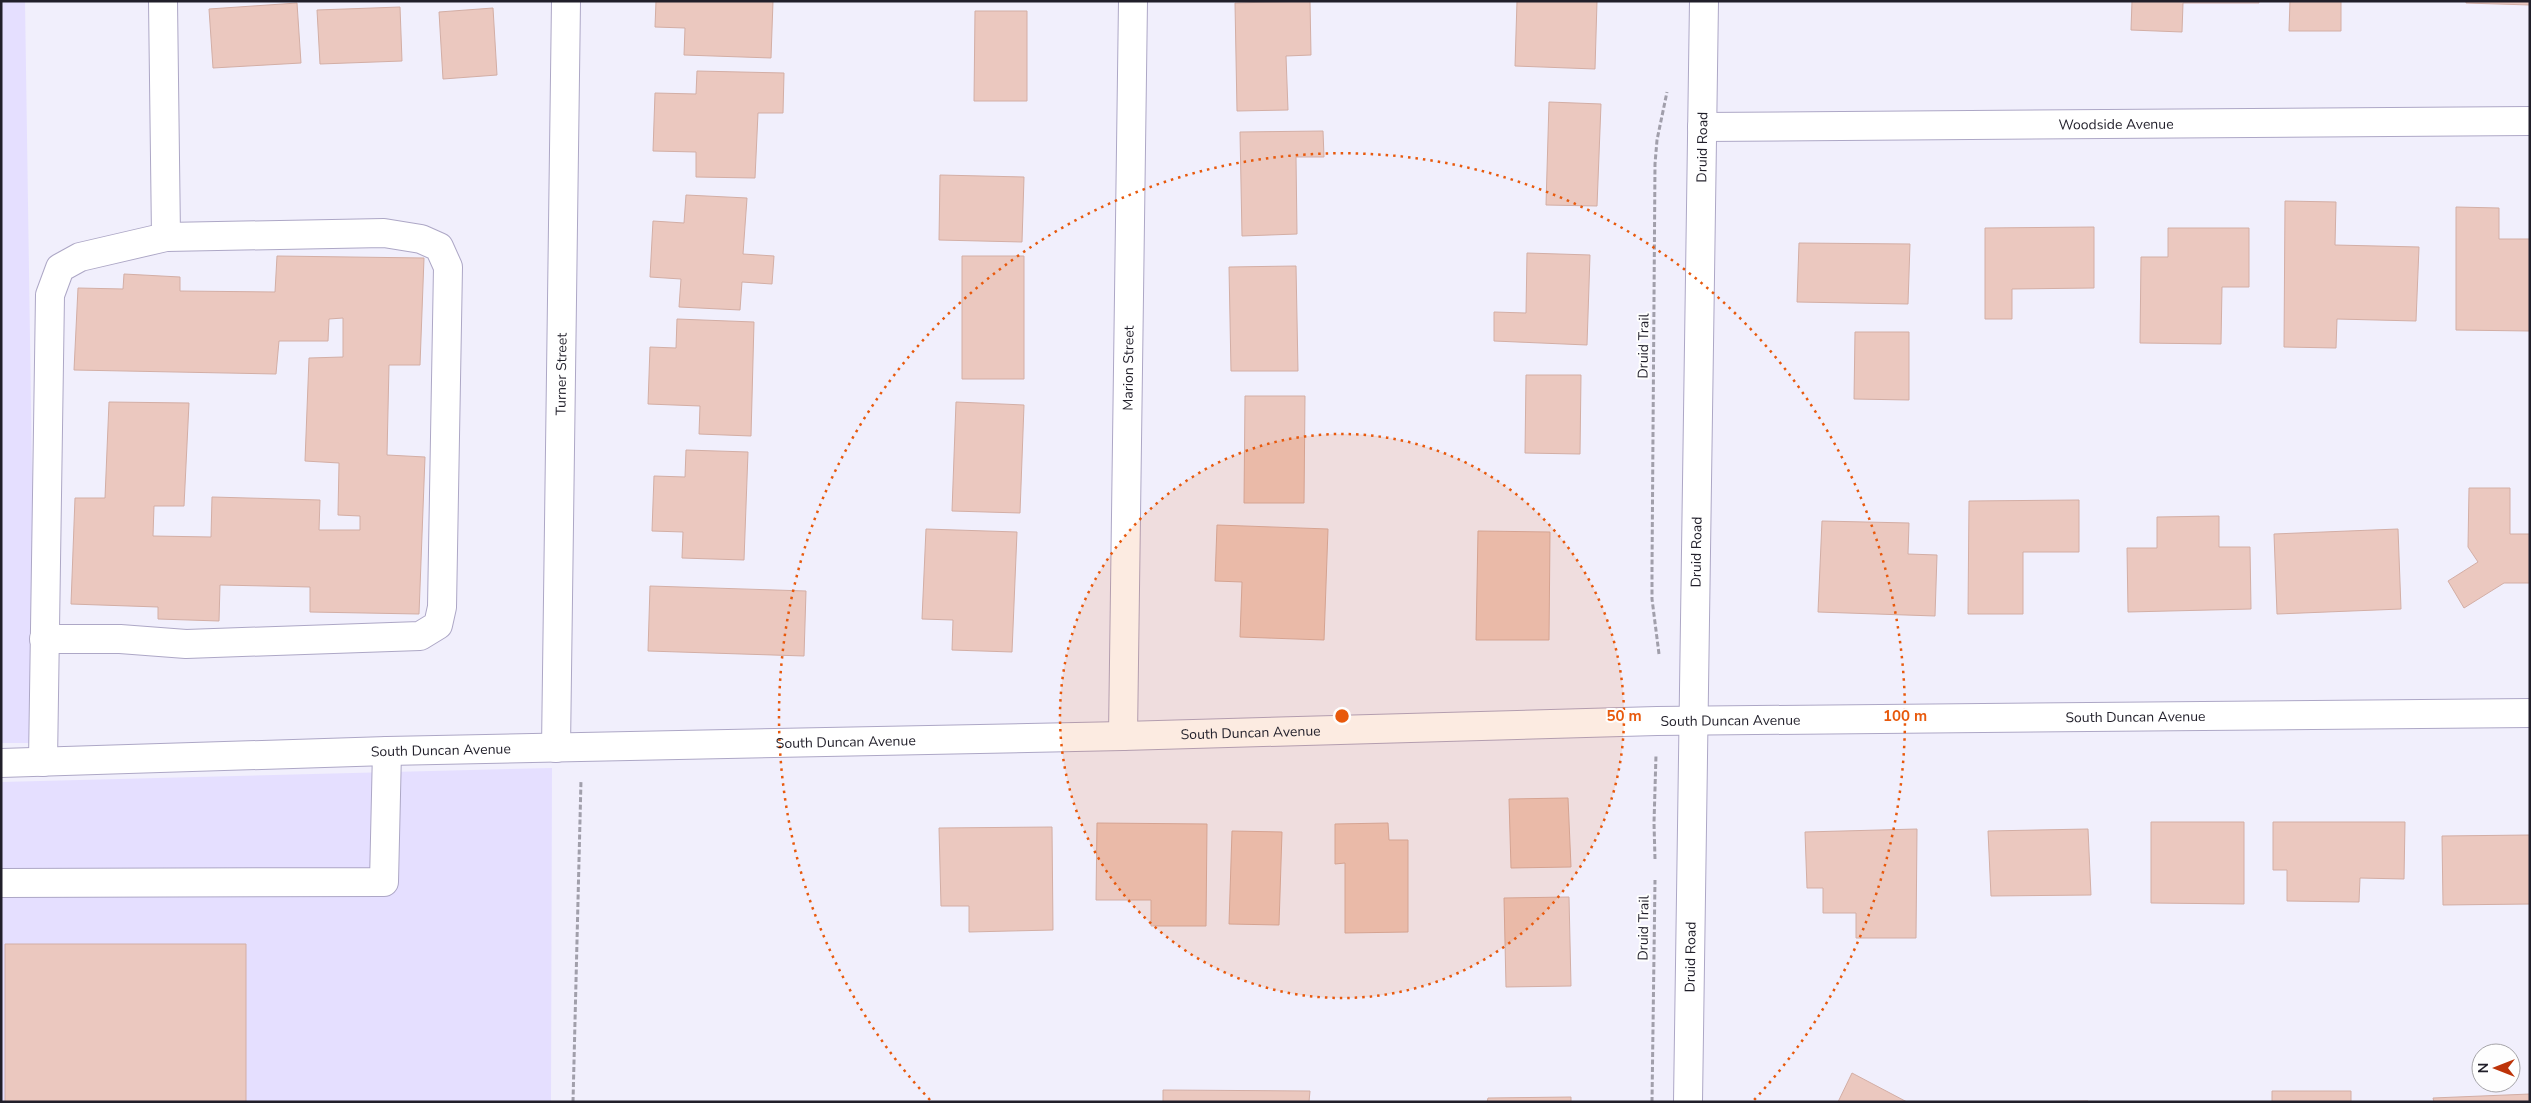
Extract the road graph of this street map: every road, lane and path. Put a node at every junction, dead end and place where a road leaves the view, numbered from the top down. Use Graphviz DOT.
graph roads {
  1 [pos="163,1"];
  2 [pos="566,1"];
  3 [pos="1133,1"];
  4 [pos="1704,1"];
  5 [pos="1668,84"];
  6 [pos="2530,122"];
  7 [pos="1702,128"];
  8 [pos="166,237"];
  9 [pos="44,639"];
  10 [pos="1659,659"];
  11 [pos="2530,713"];
  12 [pos="1694,720"];
  13 [pos="1123,736"];
  14 [pos="569,748"];
  15 [pos="387,751"];
  16 [pos="1656,756"];
  17 [pos="43,762"];
  18 [pos="1,763"];
  19 [pos="1656,860"];
  20 [pos="1655,879"];
  21 [pos="1,883"];
  22 [pos="573,1102"];
  23 [pos="1652,1102"];
  24 [pos="1688,1102"];
  1 -- 8 [label="street"];
  2 -- 14 [label="street, Turner Street"];
  3 -- 13 [label="street, Marion Street"];
  4 -- 7 [label="street, Druid Road"];
  5 -- 10 [label="path, Druid Trail"];
  6 -- 7 [label="street, Woodside Avenue"];
  7 -- 12 [label="street, Druid Road"];
  8 -- 9 [label="street"];
  8 -- 9 [label="street"];
  9 -- 17 [label="street"];
  11 -- 12 [label="street, South Duncan Avenue"];
  12 -- 13 [label="street, South Duncan Avenue"];
  12 -- 24 [label="street, Druid Road"];
  13 -- 14 [label="street, South Duncan Avenue"];
  14 -- 15 [label="street, South Duncan Avenue"];
  14 -- 22 [label="path"];
  15 -- 17 [label="street, South Duncan Avenue"];
  15 -- 21 [label="street"];
  16 -- 19 [label="path"];
  17 -- 18 [label="street, South Duncan Avenue"];
  20 -- 23 [label="path, Druid Trail"];
}
